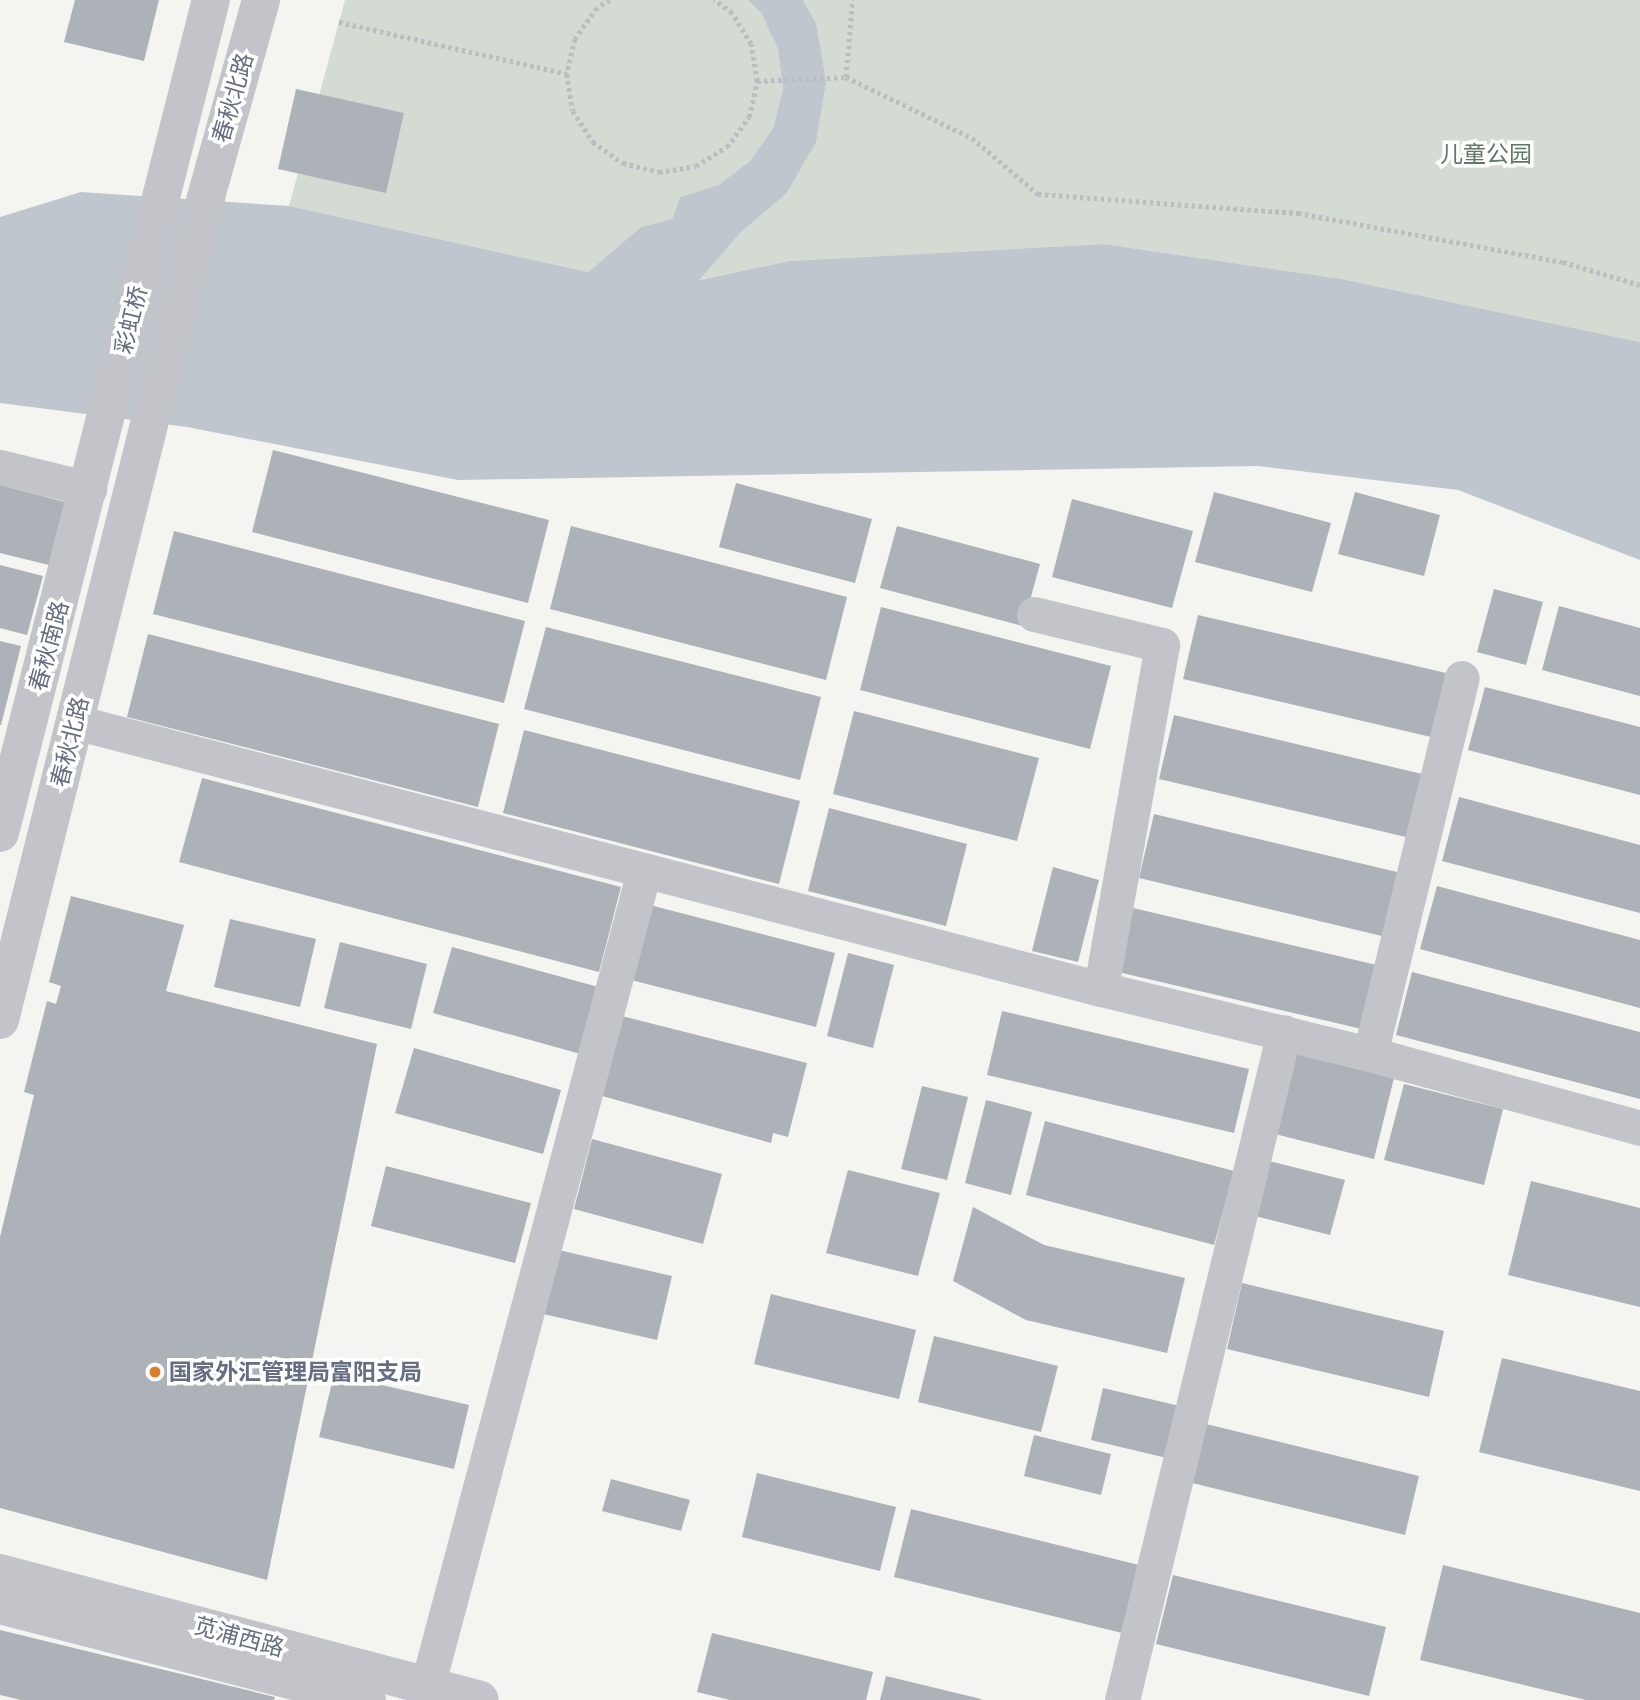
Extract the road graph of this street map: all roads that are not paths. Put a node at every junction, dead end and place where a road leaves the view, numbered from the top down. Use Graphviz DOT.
graph roads {
  1 [pos="211,0"];
  2 [pos="261,0"];
  3 [pos="164,183"];
  4 [pos="206,197"];
  5 [pos="139,465"];
  6 [pos="0,467"];
  7 [pos="94,474"];
  8 [pos="1034,614"];
  9 [pos="1462,678"];
  10 [pos="75,722"];
  11 [pos="0,833"];
  12 [pos="644,871"];
  13 [pos="1101,989"];
  14 [pos="0,1020"];
  15 [pos="1284,1032"];
  16 [pos="1370,1054"];
  17 [pos="1640,1128"];
  18 [pos="0,1573"];
  19 [pos="0,1605"];
  20 [pos="427,1687"];
  21 [pos="367,1700"];
  22 [pos="479,1700"];
  23 [pos="1122,1700"];
  1 -- 3 [label="street, 春秋北路"];
  2 -- 4 [label="street, 春秋北路"];
  3 -- 7 [label="street, 彩虹桥"];
  4 -- 5 [label="street, 彩虹桥"];
  5 -- 10 [label="street, 春秋北路"];
  6 -- 7 [label="street"];
  7 -- 11 [label="street, 春秋南路"];
  8 -- 13 [label="street"];
  9 -- 16 [label="street"];
  10 -- 12 [label="street"];
  10 -- 14 [label="street, 春秋北路"];
  12 -- 13 [label="street"];
  12 -- 20 [label="street"];
  13 -- 15 [label="street"];
  15 -- 16 [label="street"];
  15 -- 23 [label="street"];
  16 -- 17 [label="street"];
  18 -- 20 [label="street, 苋浦西路"];
  19 -- 21 [label="street, 苋浦西路"];
  20 -- 22 [label="street, 苋浦西路"];
}
